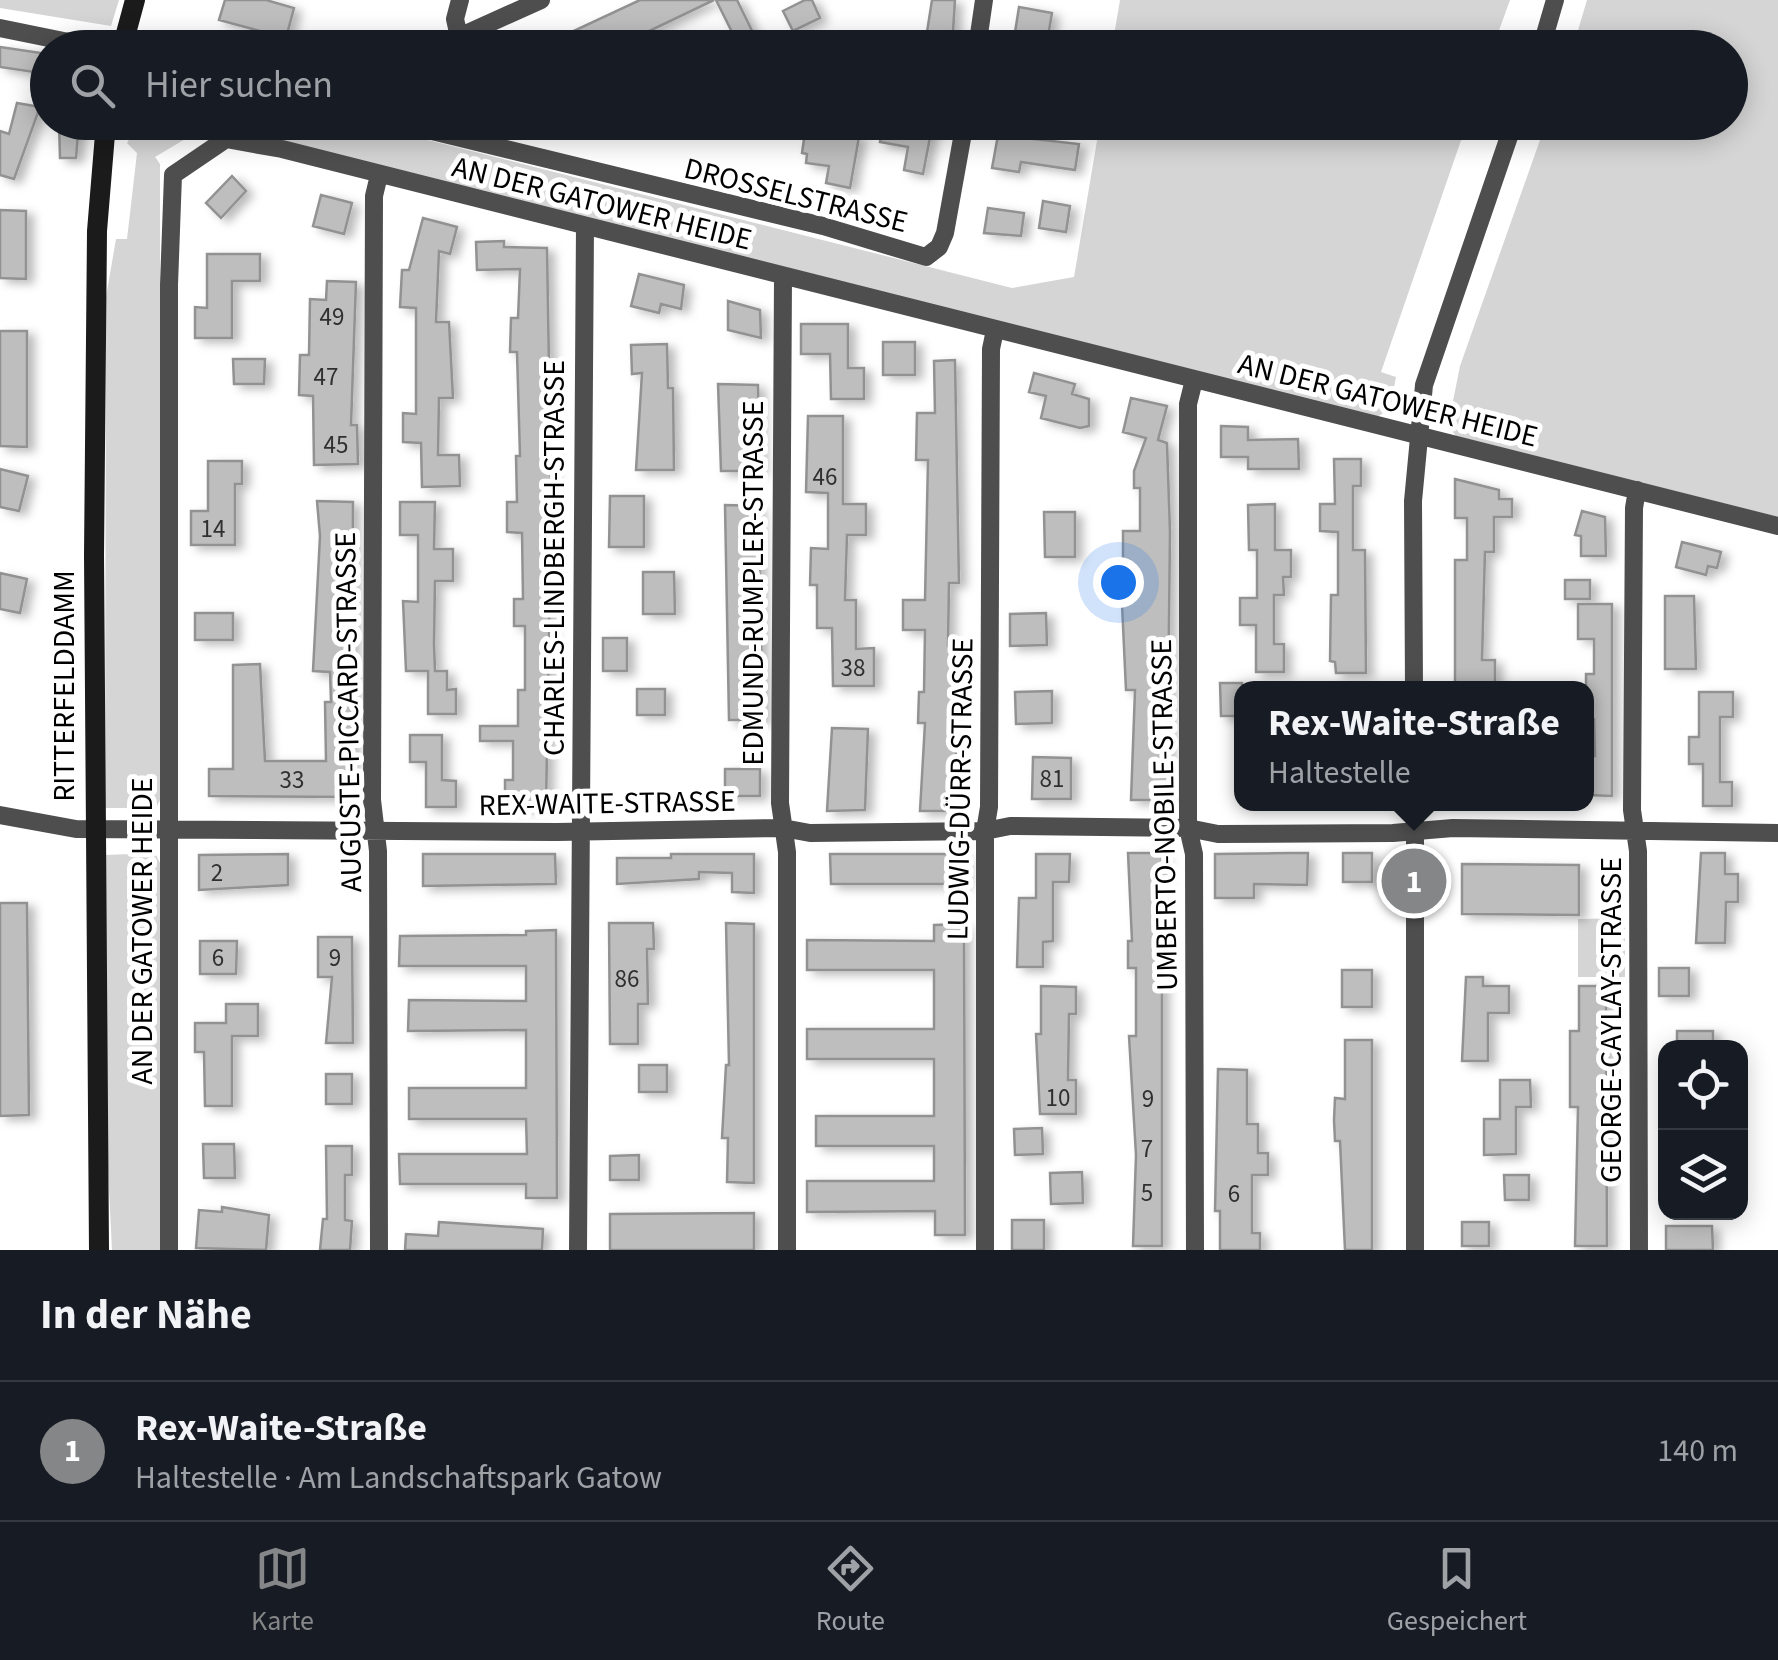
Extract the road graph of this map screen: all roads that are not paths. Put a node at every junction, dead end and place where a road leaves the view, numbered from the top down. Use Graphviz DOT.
graph roads {
  1 [pos="135,0"];
  2 [pos="460,0"];
  3 [pos="541,0"];
  4 [pos="984,0"];
  5 [pos="1556,0"];
  6 [pos="0,28"];
  7 [pos="127,30"];
  8 [pos="457,30"];
  9 [pos="475,30"];
  10 [pos="980,30"];
  11 [pos="1547,30"];
  12 [pos="30,34"];
  13 [pos="105,140"];
  14 [pos="225,140"];
  15 [pos="230,140"];
  16 [pos="470,140"];
  17 [pos="962,140"];
  18 [pos="1508,140"];
  19 [pos="379,174"];
  20 [pos="585,226"];
  21 [pos="783,276"];
  22 [pos="995,330"];
  23 [pos="1194,380"];
  24 [pos="1417,436"];
  25 [pos="1637,490"];
  26 [pos="1778,526"];
  27 [pos="1414,681"];
  28 [pos="1414,811"];
  29 [pos="0,815"];
  30 [pos="783,828"];
  31 [pos="1188,828"];
  32 [pos="169,829"];
  33 [pos="581,829"];
  34 [pos="95,830"];
  35 [pos="376,830"];
  36 [pos="985,831"];
  37 [pos="1414,831"];
  38 [pos="1636,832"];
  39 [pos="1778,833"];
  40 [pos="99,1250"];
  41 [pos="170,1250"];
  42 [pos="379,1250"];
  43 [pos="578,1250"];
  44 [pos="787,1250"];
  45 [pos="985,1250"];
  46 [pos="1195,1250"];
  47 [pos="1415,1250"];
  48 [pos="1639,1250"];
  1 -- 7 [label="main road"];
  2 -- 8 [label="street"];
  3 -- 9 [label="street"];
  4 -- 10 [label="street"];
  5 -- 11 [label="street"];
  6 -- 12 [label="street"];
  13 -- 34 [label="main road, RITTERFELDDAMM"];
  14 -- 32 [label="street, AN DER GATOWER HEIDE"];
  15 -- 19 [label="street, AN DER GATOWER HEIDE"];
  16 -- 17 [label="street, DROSSELSTRASSE"];
  18 -- 24 [label="street"];
  19 -- 20 [label="street, AN DER GATOWER HEIDE"];
  19 -- 35 [label="street, AUGUSTE-PICCARD-STRASSE"];
  20 -- 21 [label="street, AN DER GATOWER HEIDE"];
  20 -- 33 [label="street, CHARLES-LINDBERGH-STRASSE"];
  21 -- 22 [label="street, AN DER GATOWER HEIDE"];
  21 -- 30 [label="street, EDMUND-RUMPLER-STRASSE"];
  22 -- 23 [label="street, AN DER GATOWER HEIDE"];
  22 -- 36 [label="street, LUDWIG-DÜRR-STRASSE"];
  23 -- 24 [label="street, AN DER GATOWER HEIDE"];
  23 -- 31 [label="street, UMBERTO-NOBILE-STRASSE"];
  24 -- 25 [label="street, AN DER GATOWER HEIDE"];
  24 -- 27 [label="street"];
  25 -- 26 [label="street, AN DER GATOWER HEIDE"];
  25 -- 38 [label="street, GEORGE-CAYLAY-STRASSE"];
  28 -- 37 [label="street"];
  29 -- 34 [label="street, REX-WAITE-STRASSE"];
  30 -- 33 [label="street, REX-WAITE-STRASSE"];
  30 -- 36 [label="street, REX-WAITE-STRASSE"];
  30 -- 44 [label="street, EDMUND-RUMPLER-STRASSE"];
  31 -- 36 [label="street, REX-WAITE-STRASSE"];
  31 -- 37 [label="street, REX-WAITE-STRASSE"];
  31 -- 46 [label="street, UMBERTO-NOBILE-STRASSE"];
  32 -- 34 [label="street, REX-WAITE-STRASSE"];
  32 -- 35 [label="street, REX-WAITE-STRASSE"];
  32 -- 41 [label="street, AN DER GATOWER HEIDE"];
  33 -- 35 [label="street, REX-WAITE-STRASSE"];
  33 -- 43 [label="street, CHARLES-LINDBERGH-STRASSE"];
  34 -- 40 [label="main road, RITTERFELDDAMM"];
  35 -- 42 [label="street, AUGUSTE-PICCARD-STRASSE"];
  36 -- 45 [label="street, LUDWIG-DÜRR-STRASSE"];
  37 -- 38 [label="street, REX-WAITE-STRASSE"];
  37 -- 47 [label="street"];
  38 -- 39 [label="street, REX-WAITE-STRASSE"];
  38 -- 48 [label="street, GEORGE-CAYLAY-STRASSE"];
}
